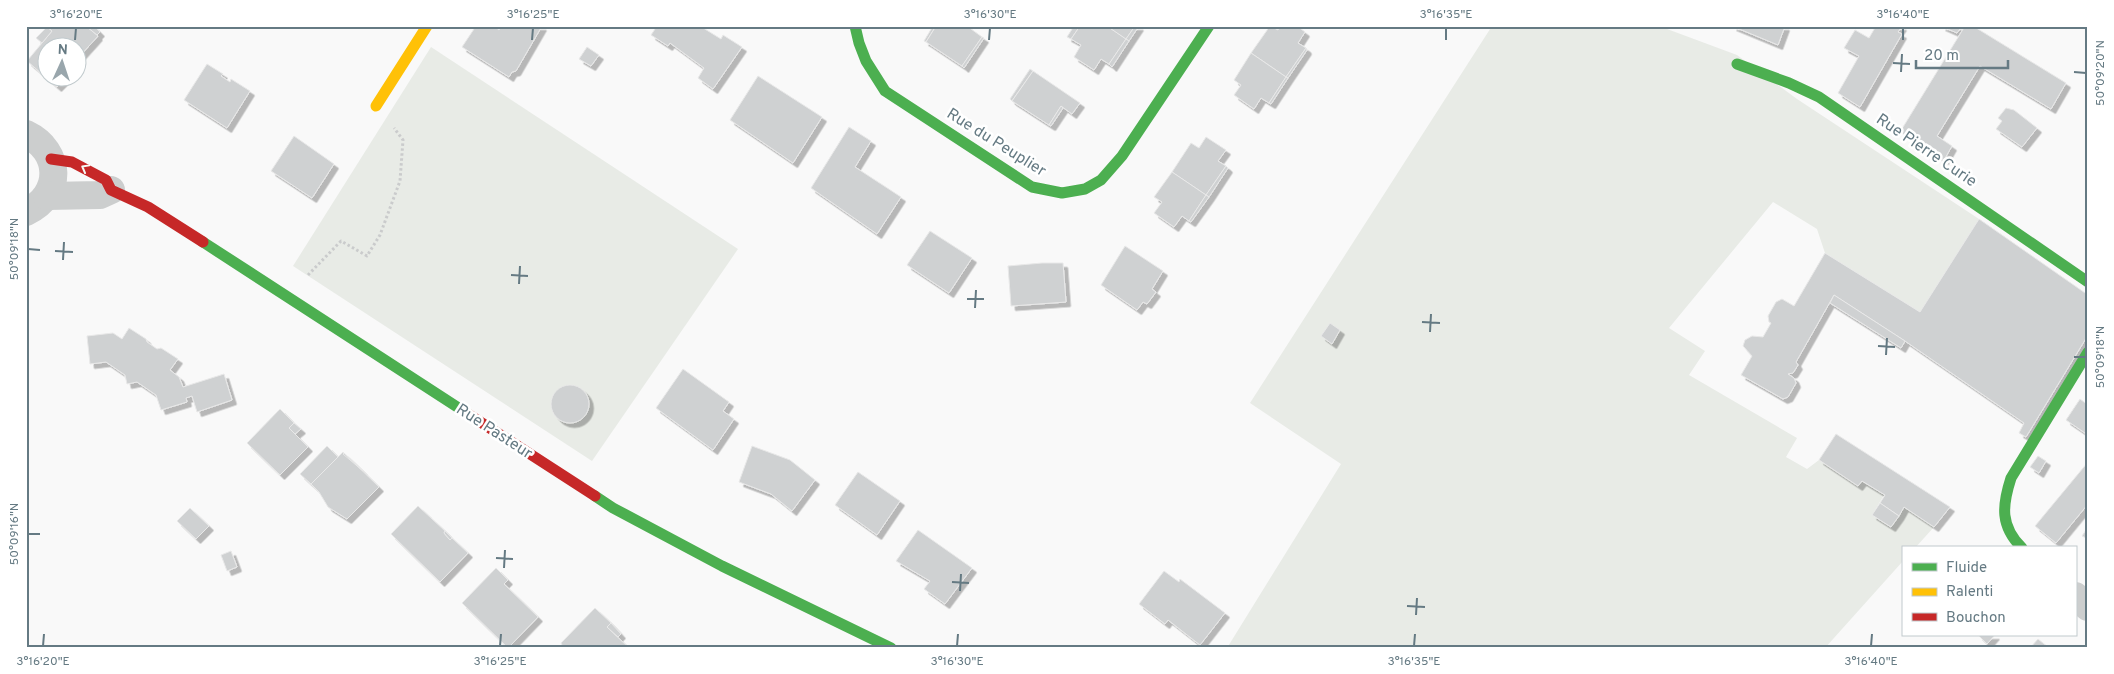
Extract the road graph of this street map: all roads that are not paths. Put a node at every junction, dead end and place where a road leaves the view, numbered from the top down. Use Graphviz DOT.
graph roads {
  1 [pos="427,26"];
  2 [pos="855,26"];
  3 [pos="1208,26"];
  4 [pos="1737,64"];
  5 [pos="376,106"];
  6 [pos="26,134"];
  7 [pos="51,159"];
  8 [pos="111,190"];
  9 [pos="36,204"];
  10 [pos="2088,282"];
  11 [pos="2088,352"];
  12 [pos="2020,546"];
  13 [pos="2076,597"];
  14 [pos="2088,607"];
  15 [pos="891,648"];
  1 -- 5 [label="street"];
  2 -- 3 [label="street, Rue du Peuplier"];
  4 -- 10 [label="street, Rue Pierre Curie"];
  6 -- 7 [label="street"];
  8 -- 7 [label="street, Rue Pasteur, one-way"];
  7 -- 9 [label="street"];
  8 -- 9 [label="street"];
  8 -- 15 [label="street, Rue Pasteur"];
  11 -- 12 [label="street"];
  13 -- 14 [label="street"];
}
